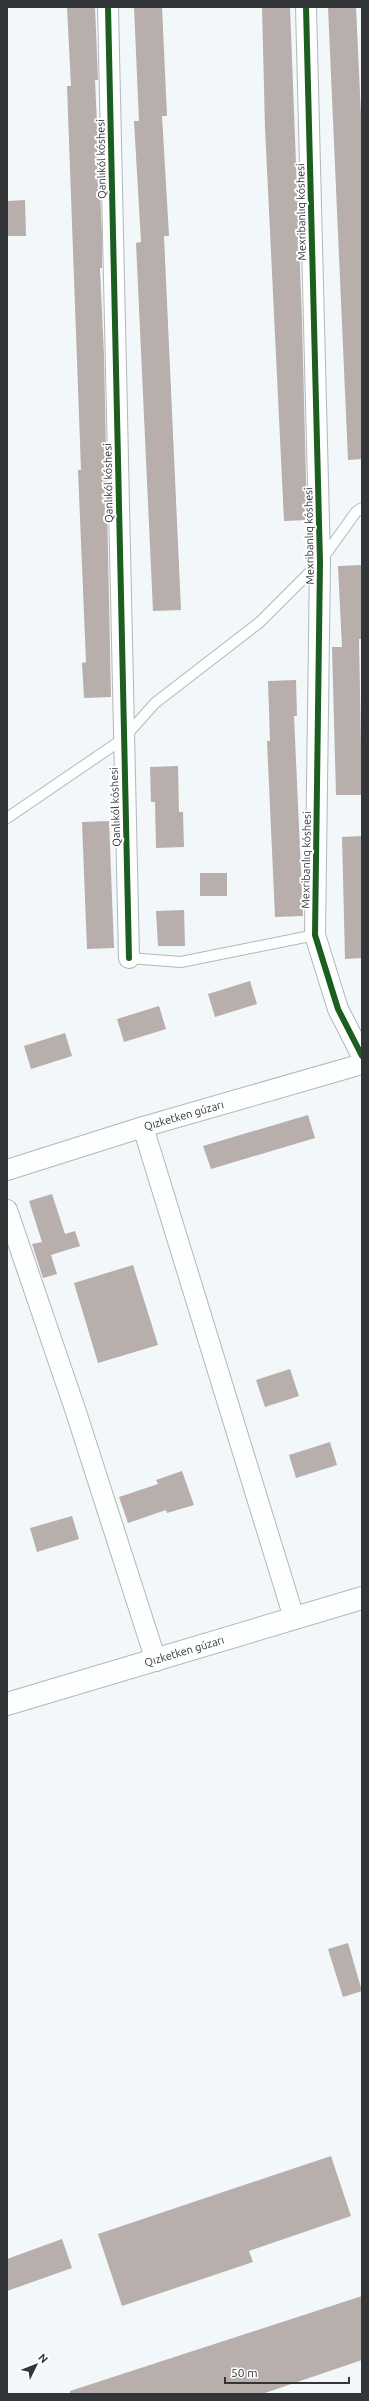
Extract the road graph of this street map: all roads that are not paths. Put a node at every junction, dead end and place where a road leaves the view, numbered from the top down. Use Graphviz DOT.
graph roads {
  1 [pos="108,7"];
  2 [pos="306,7"];
  3 [pos="362,508"];
  4 [pos="320,562"];
  5 [pos="123,739"];
  6 [pos="7,818"];
  7 [pos="315,935"];
  8 [pos="129,958"];
  9 [pos="362,1056"];
  10 [pos="362,1064"];
  11 [pos="143,1127"];
  12 [pos="7,1170"];
  13 [pos="7,1210"];
  14 [pos="362,1598"];
  15 [pos="294,1618"];
  16 [pos="156,1661"];
  17 [pos="7,1704"];
  1 -- 5 [label="street, Qanlıkól kóshesi"];
  2 -- 4 [label="street, Mexribanlıq kóshesi"];
  3 -- 4 [label="lane"];
  4 -- 5 [label="lane"];
  4 -- 7 [label="street, Mexribanlıq kóshesi"];
  5 -- 6 [label="lane"];
  5 -- 8 [label="street, Qanlıkól kóshesi"];
  7 -- 8 [label="lane"];
  7 -- 9 [label="street, Mexribanlıq kóshesi"];
  10 -- 11 [label="street, Qızketken gúzarı"];
  11 -- 12 [label="street, Qızketken gúzarı"];
  11 -- 15 [label="street"];
  13 -- 16 [label="street"];
  14 -- 15 [label="street, Qızketken gúzarı"];
  15 -- 16 [label="street, Qızketken gúzarı"];
  16 -- 17 [label="street, Qızketken gúzarı"];
}
